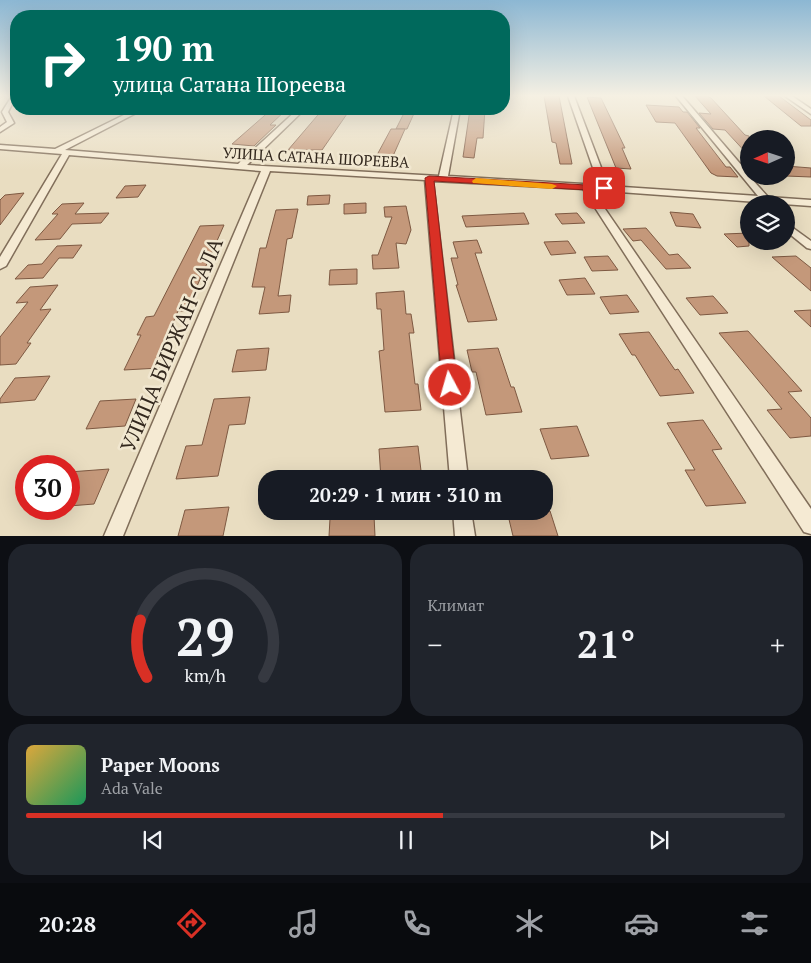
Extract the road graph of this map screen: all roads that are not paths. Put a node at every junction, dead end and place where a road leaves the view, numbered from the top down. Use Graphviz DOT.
graph roads {
  1 [pos="9,121"];
  2 [pos="117,121"];
  3 [pos="289,121"];
  4 [pos="455,121"];
  5 [pos="580,121"];
  6 [pos="698,121"];
  7 [pos="0,130"];
  8 [pos="0,147"];
  9 [pos="55,152"];
  10 [pos="66,154"];
  11 [pos="240,168"];
  12 [pos="266,169"];
  13 [pos="429,178"];
  14 [pos="443,178"];
  15 [pos="604,188"];
  16 [pos="587,189"];
  17 [pos="755,195"];
  18 [pos="740,199"];
  19 [pos="795,202"];
  20 [pos="811,203"];
  21 [pos="795,233"];
  22 [pos="811,246"];
  23 [pos="0,266"];
  24 [pos="458,470"];
  25 [pos="463,520"];
  26 [pos="811,525"];
  27 [pos="113,536"];
  28 [pos="465,536"];
  1 -- 7 [label="street"];
  2 -- 9 [label="street"];
  3 -- 11 [label="street"];
  4 -- 14 [label="street"];
  5 -- 15 [label="street"];
  6 -- 17 [label="street"];
  8 -- 9 [label="street, УЛИЦА САТАНА ШОРЕЕВА"];
  9 -- 10 [label="street, УЛИЦА САТАНА ШОРЕЕВА"];
  10 -- 11 [label="street, УЛИЦА САТАНА ШОРЕЕВА"];
  10 -- 23 [label="street"];
  11 -- 12 [label="street, УЛИЦА САТАНА ШОРЕЕВА"];
  12 -- 13 [label="street, УЛИЦА САТАНА ШОРЕЕВА"];
  12 -- 27 [label="street, УЛИЦА БИРЖАН-САЛА"];
  13 -- 14 [label="street, УЛИЦА САТАНА ШОРЕЕВА"];
  13 -- 24 [label="street"];
  14 -- 16 [label="street, УЛИЦА САТАНА ШОРЕЕВА"];
  15 -- 16 [label="street, УЛИЦА САТАНА ШОРЕЕВА"];
  15 -- 18 [label="street, УЛИЦА САТАНА ШОРЕЕВА"];
  16 -- 26 [label="street"];
  19 -- 20 [label="street, УЛИЦА САТАНА ШОРЕЕВА"];
  21 -- 22 [label="street"];
  25 -- 28 [label="street"];
}
